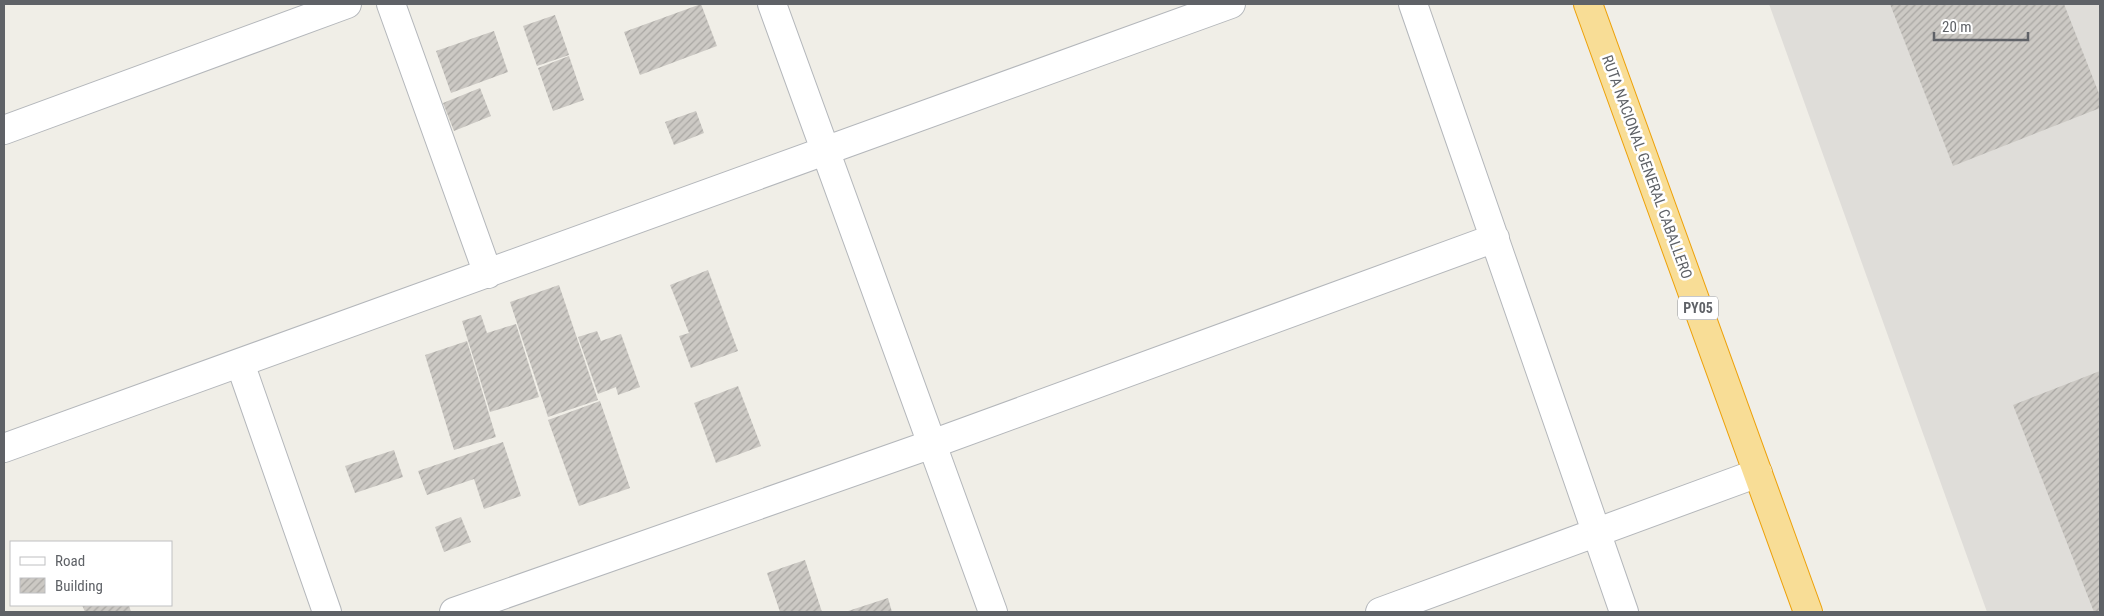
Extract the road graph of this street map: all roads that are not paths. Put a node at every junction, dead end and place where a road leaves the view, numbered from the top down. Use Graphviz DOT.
graph roads {
  1 [pos="347,4"];
  2 [pos="391,4"];
  3 [pos="772,4"];
  4 [pos="1231,4"];
  5 [pos="1413,4"];
  6 [pos="1588,4"];
  7 [pos="4,130"];
  8 [pos="825,151"];
  9 [pos="1495,238"];
  10 [pos="488,274"];
  11 [pos="240,363"];
  12 [pos="932,444"];
  13 [pos="4,448"];
  14 [pos="1758,473"];
  15 [pos="1598,534"];
  16 [pos="326,612"];
  17 [pos="454,612"];
  18 [pos="993,612"];
  19 [pos="1380,612"];
  20 [pos="1624,612"];
  21 [pos="1808,612"];
  1 -- 7 [label="street"];
  2 -- 10 [label="street"];
  3 -- 8 [label="street"];
  4 -- 8 [label="street"];
  5 -- 9 [label="street"];
  6 -- 14 [label="highway, RUTA NACIONAL GENERAL CABALLERO / PY05"];
  8 -- 10 [label="street"];
  8 -- 12 [label="street"];
  9 -- 12 [label="street"];
  9 -- 15 [label="street"];
  10 -- 11 [label="street"];
  11 -- 13 [label="street"];
  11 -- 16 [label="street"];
  12 -- 17 [label="street"];
  12 -- 18 [label="street"];
  14 -- 15 [label="street"];
  14 -- 21 [label="highway, RUTA NACIONAL GENERAL CABALLERO / PY05"];
  15 -- 19 [label="street"];
  15 -- 20 [label="street"];
}
